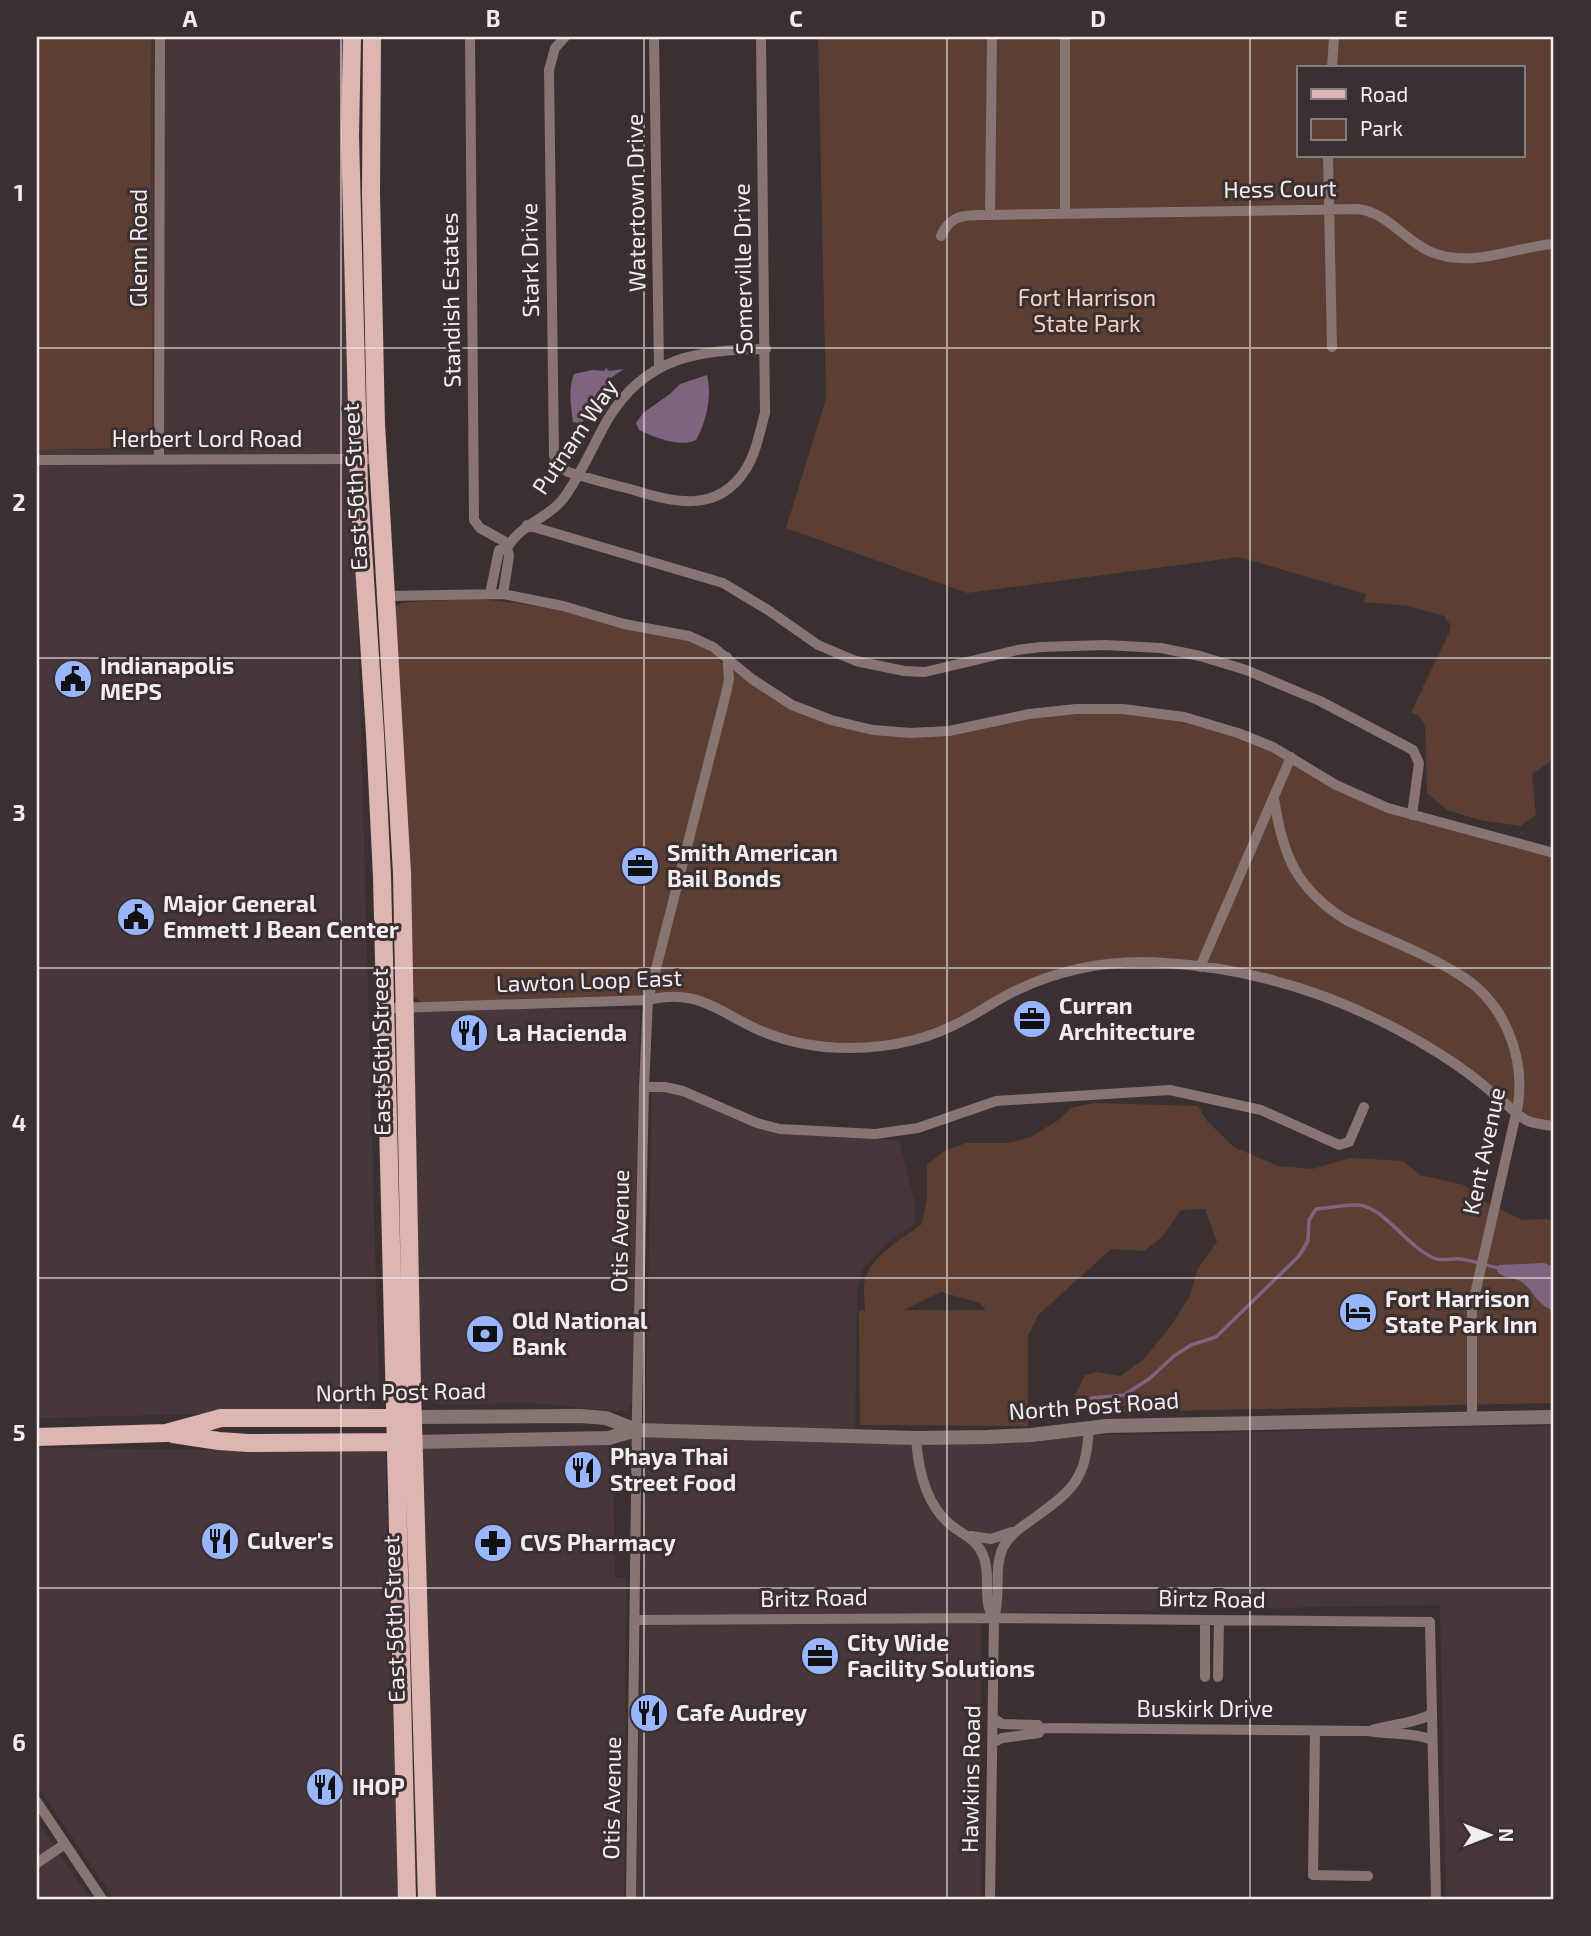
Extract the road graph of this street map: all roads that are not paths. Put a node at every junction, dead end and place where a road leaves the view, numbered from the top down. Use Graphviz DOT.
graph roads {
  1 [pos="160,37"];
  2 [pos="352,37"];
  3 [pos="372,37"];
  4 [pos="470,37"];
  5 [pos="565,37"];
  6 [pos="654,37"];
  7 [pos="761,37"];
  8 [pos="992,37"];
  9 [pos="1065,37"];
  10 [pos="1334,37"];
  11 [pos="1332,66"];
  12 [pos="1328,158"];
  13 [pos="1330,209"];
  14 [pos="1065,214"];
  15 [pos="990,215"];
  16 [pos="940,236"];
  17 [pos="1554,244"];
  18 [pos="1332,346"];
  19 [pos="766,349"];
  20 [pos="659,368"];
  21 [pos="378,459"];
  22 [pos="37,460"];
  23 [pos="159,460"];
  24 [pos="358,460"];
  25 [pos="577,474"];
  26 [pos="527,525"];
  27 [pos="508,546"];
  28 [pos="489,594"];
  29 [pos="503,594"];
  30 [pos="386,596"];
  31 [pos="727,657"];
  32 [pos="1291,757"];
  33 [pos="1274,797"];
  34 [pos="1412,815"];
  35 [pos="1554,853"];
  36 [pos="1199,967"];
  37 [pos="648,1000"];
  38 [pos="400,1008"];
  39 [pos="644,1087"];
  40 [pos="1364,1107"];
  41 [pos="1517,1113"];
  42 [pos="1554,1126"];
  43 [pos="1554,1417"];
  44 [pos="393,1418"];
  45 [pos="412,1418"];
  46 [pos="1472,1419"];
  47 [pos="1089,1427"];
  48 [pos="636,1430"];
  49 [pos="166,1433"];
  50 [pos="37,1437"];
  51 [pos="916,1438"];
  52 [pos="394,1442"];
  53 [pos="413,1442"];
  54 [pos="1017,1531"];
  55 [pos="971,1536"];
  56 [pos="995,1618"];
  57 [pos="635,1620"];
  58 [pos="1205,1620"];
  59 [pos="1219,1620"];
  60 [pos="399,1629"];
  61 [pos="1218,1676"];
  62 [pos="1205,1677"];
  63 [pos="420,1684"];
  64 [pos="1432,1714"];
  65 [pos="993,1718"];
  66 [pos="401,1727"];
  67 [pos="1040,1728"];
  68 [pos="1315,1731"];
  69 [pos="1369,1731"];
  70 [pos="1432,1740"];
  71 [pos="993,1743"];
  72 [pos="37,1802"];
  73 [pos="424,1805"];
  74 [pos="65,1844"];
  75 [pos="37,1863"];
  76 [pos="1368,1876"];
  77 [pos="102,1899"];
  78 [pos="407,1899"];
  79 [pos="427,1899"];
  80 [pos="631,1899"];
  81 [pos="990,1899"];
  82 [pos="1436,1899"];
  1 -- 23 [label="street, Glenn Road"];
  2 -- 24 [label="main road, East 56th Street"];
  3 -- 21 [label="main road, East 56th Street"];
  4 -- 27 [label="street, Standish Estates"];
  5 -- 25 [label="street, Stark Drive"];
  6 -- 20 [label="street, Watertown Drive"];
  7 -- 19 [label="street, Somerville Drive"];
  8 -- 15 [label="street"];
  9 -- 14 [label="street"];
  10 -- 11 [label="street"];
  12 -- 13 [label="street"];
  13 -- 14 [label="street, Hess Court"];
  13 -- 17 [label="street, Hess Court"];
  13 -- 18 [label="street"];
  14 -- 15 [label="street, Hess Court"];
  15 -- 16 [label="street"];
  19 -- 20 [label="street, Putnam Way"];
  19 -- 25 [label="street, Somerville Drive"];
  20 -- 25 [label="street, Putnam Way"];
  21 -- 24 [label="street, Herbert Lord Road"];
  21 -- 30 [label="main road, East 56th Street"];
  22 -- 23 [label="street, Herbert Lord Road"];
  23 -- 24 [label="street, Herbert Lord Road"];
  24 -- 44 [label="main road, East 56th Street"];
  25 -- 26 [label="street, Putnam Way"];
  26 -- 27 [label="street, Putnam Way"];
  26 -- 34 [label="street"];
  27 -- 28 [label="street, Putnam Way"];
  27 -- 29 [label="street"];
  28 -- 29 [label="street"];
  28 -- 30 [label="street"];
  29 -- 31 [label="street"];
  30 -- 38 [label="main road, East 56th Street"];
  31 -- 32 [label="street"];
  31 -- 37 [label="street, Otis Avenue"];
  32 -- 33 [label="street"];
  32 -- 34 [label="street"];
  33 -- 36 [label="street"];
  33 -- 41 [label="street, Kent Avenue"];
  34 -- 35 [label="street"];
  36 -- 37 [label="street, Lawton Loop East"];
  36 -- 41 [label="street, Lawton Loop East"];
  37 -- 38 [label="street, Lawton Loop East"];
  37 -- 39 [label="street, Otis Avenue"];
  38 -- 45 [label="main road, East 56th Street"];
  39 -- 40 [label="street"];
  39 -- 48 [label="street, Otis Avenue"];
  41 -- 42 [label="street, Lawton Loop East"];
  41 -- 46 [label="street, Kent Avenue"];
  43 -- 46 [label="street, North Post Road"];
  44 -- 45 [label="main road, North Post Road"];
  44 -- 49 [label="main road, North Post Road"];
  44 -- 52 [label="main road, East 56th Street"];
  45 -- 48 [label="street, North Post Road"];
  45 -- 53 [label="main road, East 56th Street"];
  46 -- 47 [label="street, North Post Road"];
  47 -- 51 [label="street, North Post Road"];
  47 -- 54 [label="street, Hawkins Road"];
  48 -- 51 [label="street, North Post Road"];
  48 -- 53 [label="street, North Post Road"];
  48 -- 57 [label="street, Otis Avenue"];
  49 -- 50 [label="main road, North Post Road"];
  49 -- 52 [label="main road, North Post Road"];
  51 -- 55 [label="street, Hawkins Road"];
  52 -- 53 [label="main road, North Post Road"];
  52 -- 60 [label="main road, East 56th Street"];
  53 -- 63 [label="main road, East 56th Street"];
  54 -- 55 [label="street"];
  54 -- 56 [label="street, Hawkins Road"];
  55 -- 56 [label="street, Hawkins Road"];
  56 -- 57 [label="street, Britz Road"];
  56 -- 58 [label="street, Birtz Road"];
  56 -- 65 [label="street, Hawkins Road"];
  57 -- 80 [label="street, Otis Avenue"];
  58 -- 59 [label="street, Birtz Road"];
  58 -- 62 [label="street"];
  59 -- 61 [label="street"];
  59 -- 64 [label="street, Birtz Road"];
  60 -- 63 [label="main road"];
  60 -- 66 [label="main road, East 56th Street"];
  63 -- 73 [label="main road, East 56th Street"];
  64 -- 69 [label="street, Buskirk Drive"];
  64 -- 70 [label="street"];
  65 -- 67 [label="street, Buskirk Drive"];
  65 -- 71 [label="street, Hawkins Road"];
  66 -- 73 [label="main road"];
  66 -- 78 [label="main road, East 56th Street"];
  67 -- 68 [label="street, Buskirk Drive"];
  67 -- 71 [label="street, Buskirk Drive"];
  68 -- 69 [label="street, Buskirk Drive"];
  68 -- 76 [label="street"];
  69 -- 70 [label="street, Buskirk Drive"];
  70 -- 82 [label="street"];
  71 -- 81 [label="street, Hawkins Road"];
  72 -- 74 [label="street"];
  73 -- 79 [label="main road, East 56th Street"];
  74 -- 75 [label="street"];
  74 -- 77 [label="street"];
}
